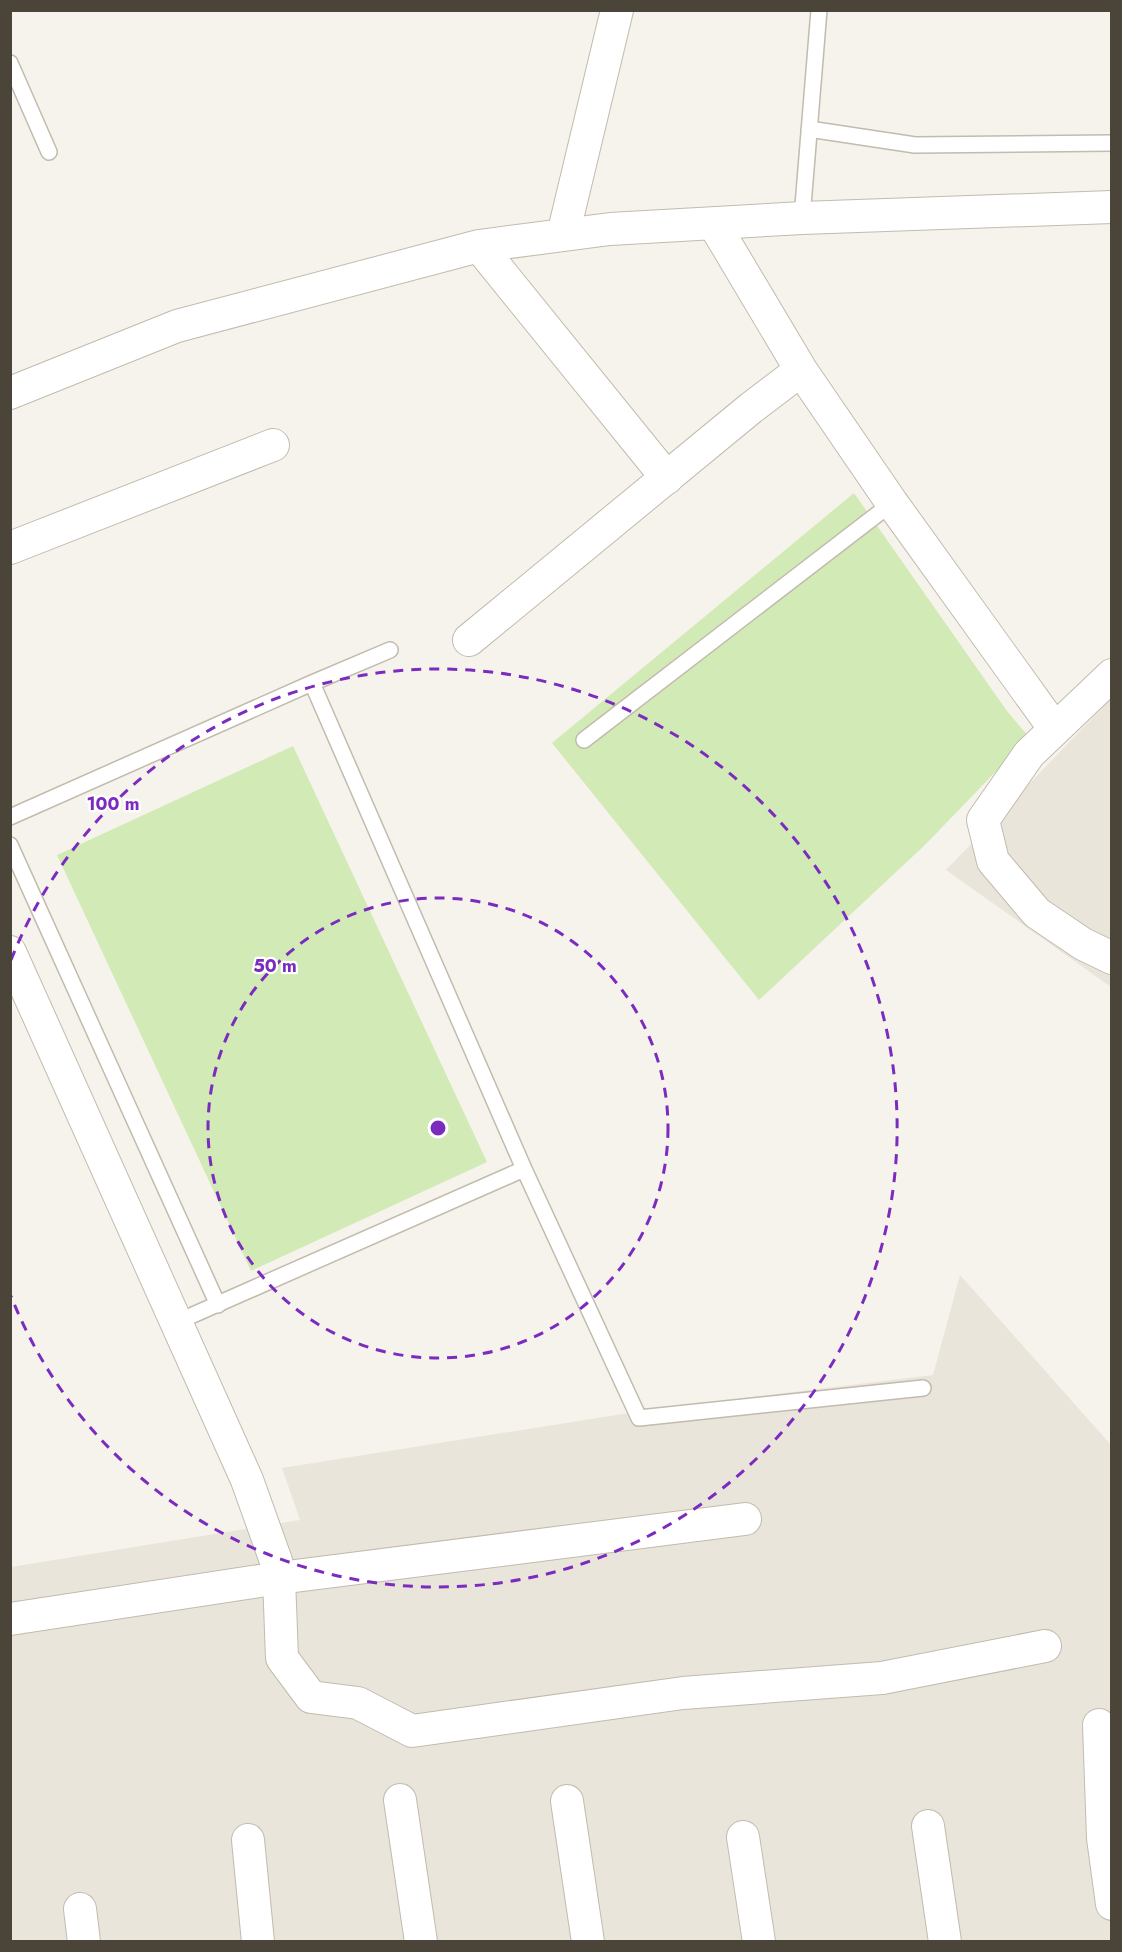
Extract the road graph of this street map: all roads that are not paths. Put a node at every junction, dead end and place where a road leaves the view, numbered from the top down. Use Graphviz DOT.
graph roads {
  1 [pos="617,10"];
  2 [pos="819,10"];
  3 [pos="10,63"];
  4 [pos="809,129"];
  5 [pos="1112,143"];
  6 [pos="49,152"];
  7 [pos="1112,207"];
  8 [pos="802,218"];
  9 [pos="714,224"];
  10 [pos="563,235"];
  11 [pos="479,246"];
  12 [pos="801,370"];
  13 [pos="10,393"];
  14 [pos="273,445"];
  15 [pos="667,478"];
  16 [pos="892,503"];
  17 [pos="10,548"];
  18 [pos="469,640"];
  19 [pos="390,650"];
  20 [pos="1112,675"];
  21 [pos="312,683"];
  22 [pos="1054,728"];
  23 [pos="584,740"];
  24 [pos="10,818"];
  25 [pos="10,846"];
  26 [pos="10,952"];
  27 [pos="1112,958"];
  28 [pos="524,1169"];
  29 [pos="218,1305"];
  30 [pos="177,1322"];
  31 [pos="923,1388"];
  32 [pos="745,1519"];
  33 [pos="279,1578"];
  34 [pos="10,1620"];
  35 [pos="1045,1646"];
  36 [pos="1099,1725"];
  37 [pos="400,1800"];
  38 [pos="567,1801"];
  39 [pos="928,1826"];
  40 [pos="743,1837"];
  41 [pos="248,1840"];
  42 [pos="1112,1904"];
  43 [pos="80,1909"];
  44 [pos="84,1941"];
  45 [pos="258,1941"];
  46 [pos="421,1941"];
  47 [pos="588,1941"];
  48 [pos="759,1941"];
  49 [pos="945,1941"];
  1 -- 10 [label="street"];
  2 -- 4 [label="lane"];
  3 -- 6 [label="lane"];
  4 -- 5 [label="lane"];
  4 -- 8 [label="lane"];
  7 -- 8 [label="street"];
  8 -- 9 [label="street"];
  9 -- 10 [label="street"];
  9 -- 12 [label="street"];
  10 -- 11 [label="street"];
  11 -- 13 [label="street"];
  11 -- 15 [label="street"];
  12 -- 15 [label="street"];
  12 -- 16 [label="street"];
  14 -- 17 [label="street"];
  15 -- 18 [label="street"];
  16 -- 22 [label="street"];
  16 -- 23 [label="lane"];
  19 -- 21 [label="lane"];
  20 -- 22 [label="street"];
  21 -- 24 [label="lane"];
  21 -- 28 [label="lane"];
  22 -- 27 [label="street"];
  25 -- 29 [label="lane"];
  26 -- 30 [label="street"];
  28 -- 29 [label="lane"];
  28 -- 31 [label="lane"];
  29 -- 30 [label="lane"];
  30 -- 33 [label="street"];
  32 -- 33 [label="street"];
  33 -- 34 [label="street"];
  33 -- 35 [label="street"];
  36 -- 42 [label="street"];
  37 -- 46 [label="street"];
  38 -- 47 [label="street"];
  39 -- 49 [label="street"];
  40 -- 48 [label="street"];
  41 -- 45 [label="street"];
  43 -- 44 [label="street"];
}
